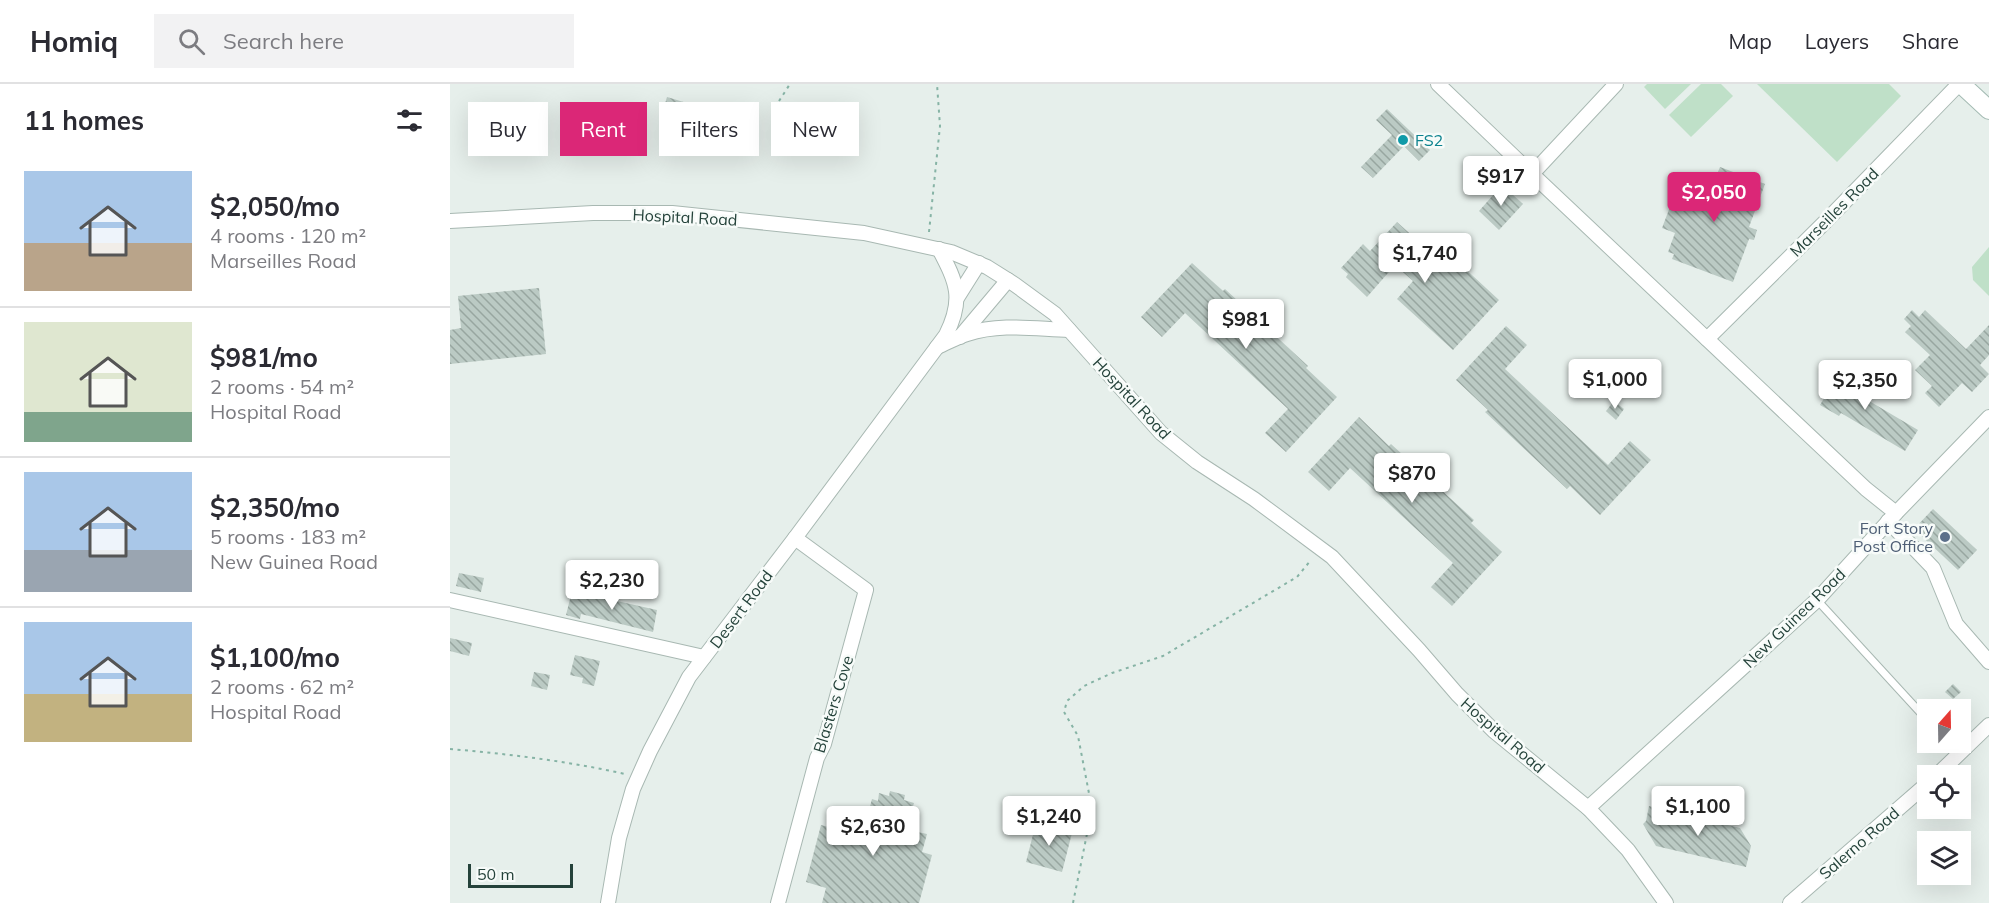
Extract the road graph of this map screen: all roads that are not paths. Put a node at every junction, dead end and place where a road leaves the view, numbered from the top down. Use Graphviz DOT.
graph roads {
  1 [pos="1438,84"];
  2 [pos="1616,84"];
  3 [pos="1960,84"];
  4 [pos="1989,110"];
  5 [pos="1532,174"];
  6 [pos="450,221"];
  7 [pos="933,248"];
  8 [pos="979,263"];
  9 [pos="1008,280"];
  10 [pos="957,298"];
  11 [pos="1069,330"];
  12 [pos="958,338"];
  13 [pos="1707,339"];
  14 [pos="938,347"];
  15 [pos="1989,417"];
  16 [pos="1892,517"];
  17 [pos="795,538"];
  18 [pos="450,600"];
  19 [pos="1817,600"];
  20 [pos="704,657"];
  21 [pos="1989,662"];
  22 [pos="1917,709"];
  23 [pos="1989,725"];
  24 [pos="1959,755"];
  25 [pos="1948,765"];
  26 [pos="1917,793"];
  27 [pos="1588,807"];
  28 [pos="608,903"];
  29 [pos="778,903"];
  30 [pos="1666,903"];
  31 [pos="1790,903"];
  1 -- 5 [label="street"];
  2 -- 5 [label="street"];
  3 -- 4 [label="street"];
  3 -- 13 [label="street, Marseilles Road"];
  5 -- 13 [label="street"];
  6 -- 7 [label="street, Hospital Road"];
  7 -- 8 [label="street, Hospital Road"];
  7 -- 10 [label="street, Desert Road"];
  8 -- 9 [label="street, Hospital Road"];
  8 -- 10 [label="street, Desert Road"];
  9 -- 11 [label="street, Hospital Road"];
  9 -- 12 [label="street, Desert Road"];
  10 -- 14 [label="street, Desert Road"];
  11 -- 12 [label="street, Desert Road"];
  11 -- 27 [label="street, Hospital Road"];
  12 -- 14 [label="street, Desert Road"];
  13 -- 16 [label="street"];
  14 -- 17 [label="street, Desert Road"];
  15 -- 16 [label="street, New Guinea Road"];
  16 -- 19 [label="street, New Guinea Road"];
  16 -- 21 [label="street"];
  17 -- 20 [label="street, Desert Road"];
  17 -- 29 [label="street, Blasters Cove"];
  18 -- 20 [label="street"];
  19 -- 22 [label="lane"];
  19 -- 27 [label="street, New Guinea Road"];
  20 -- 28 [label="street, Desert Road"];
  23 -- 24 [label="street"];
  24 -- 25 [label="street"];
  26 -- 31 [label="street, Salerno Road"];
  27 -- 30 [label="street, Hospital Road"];
}
